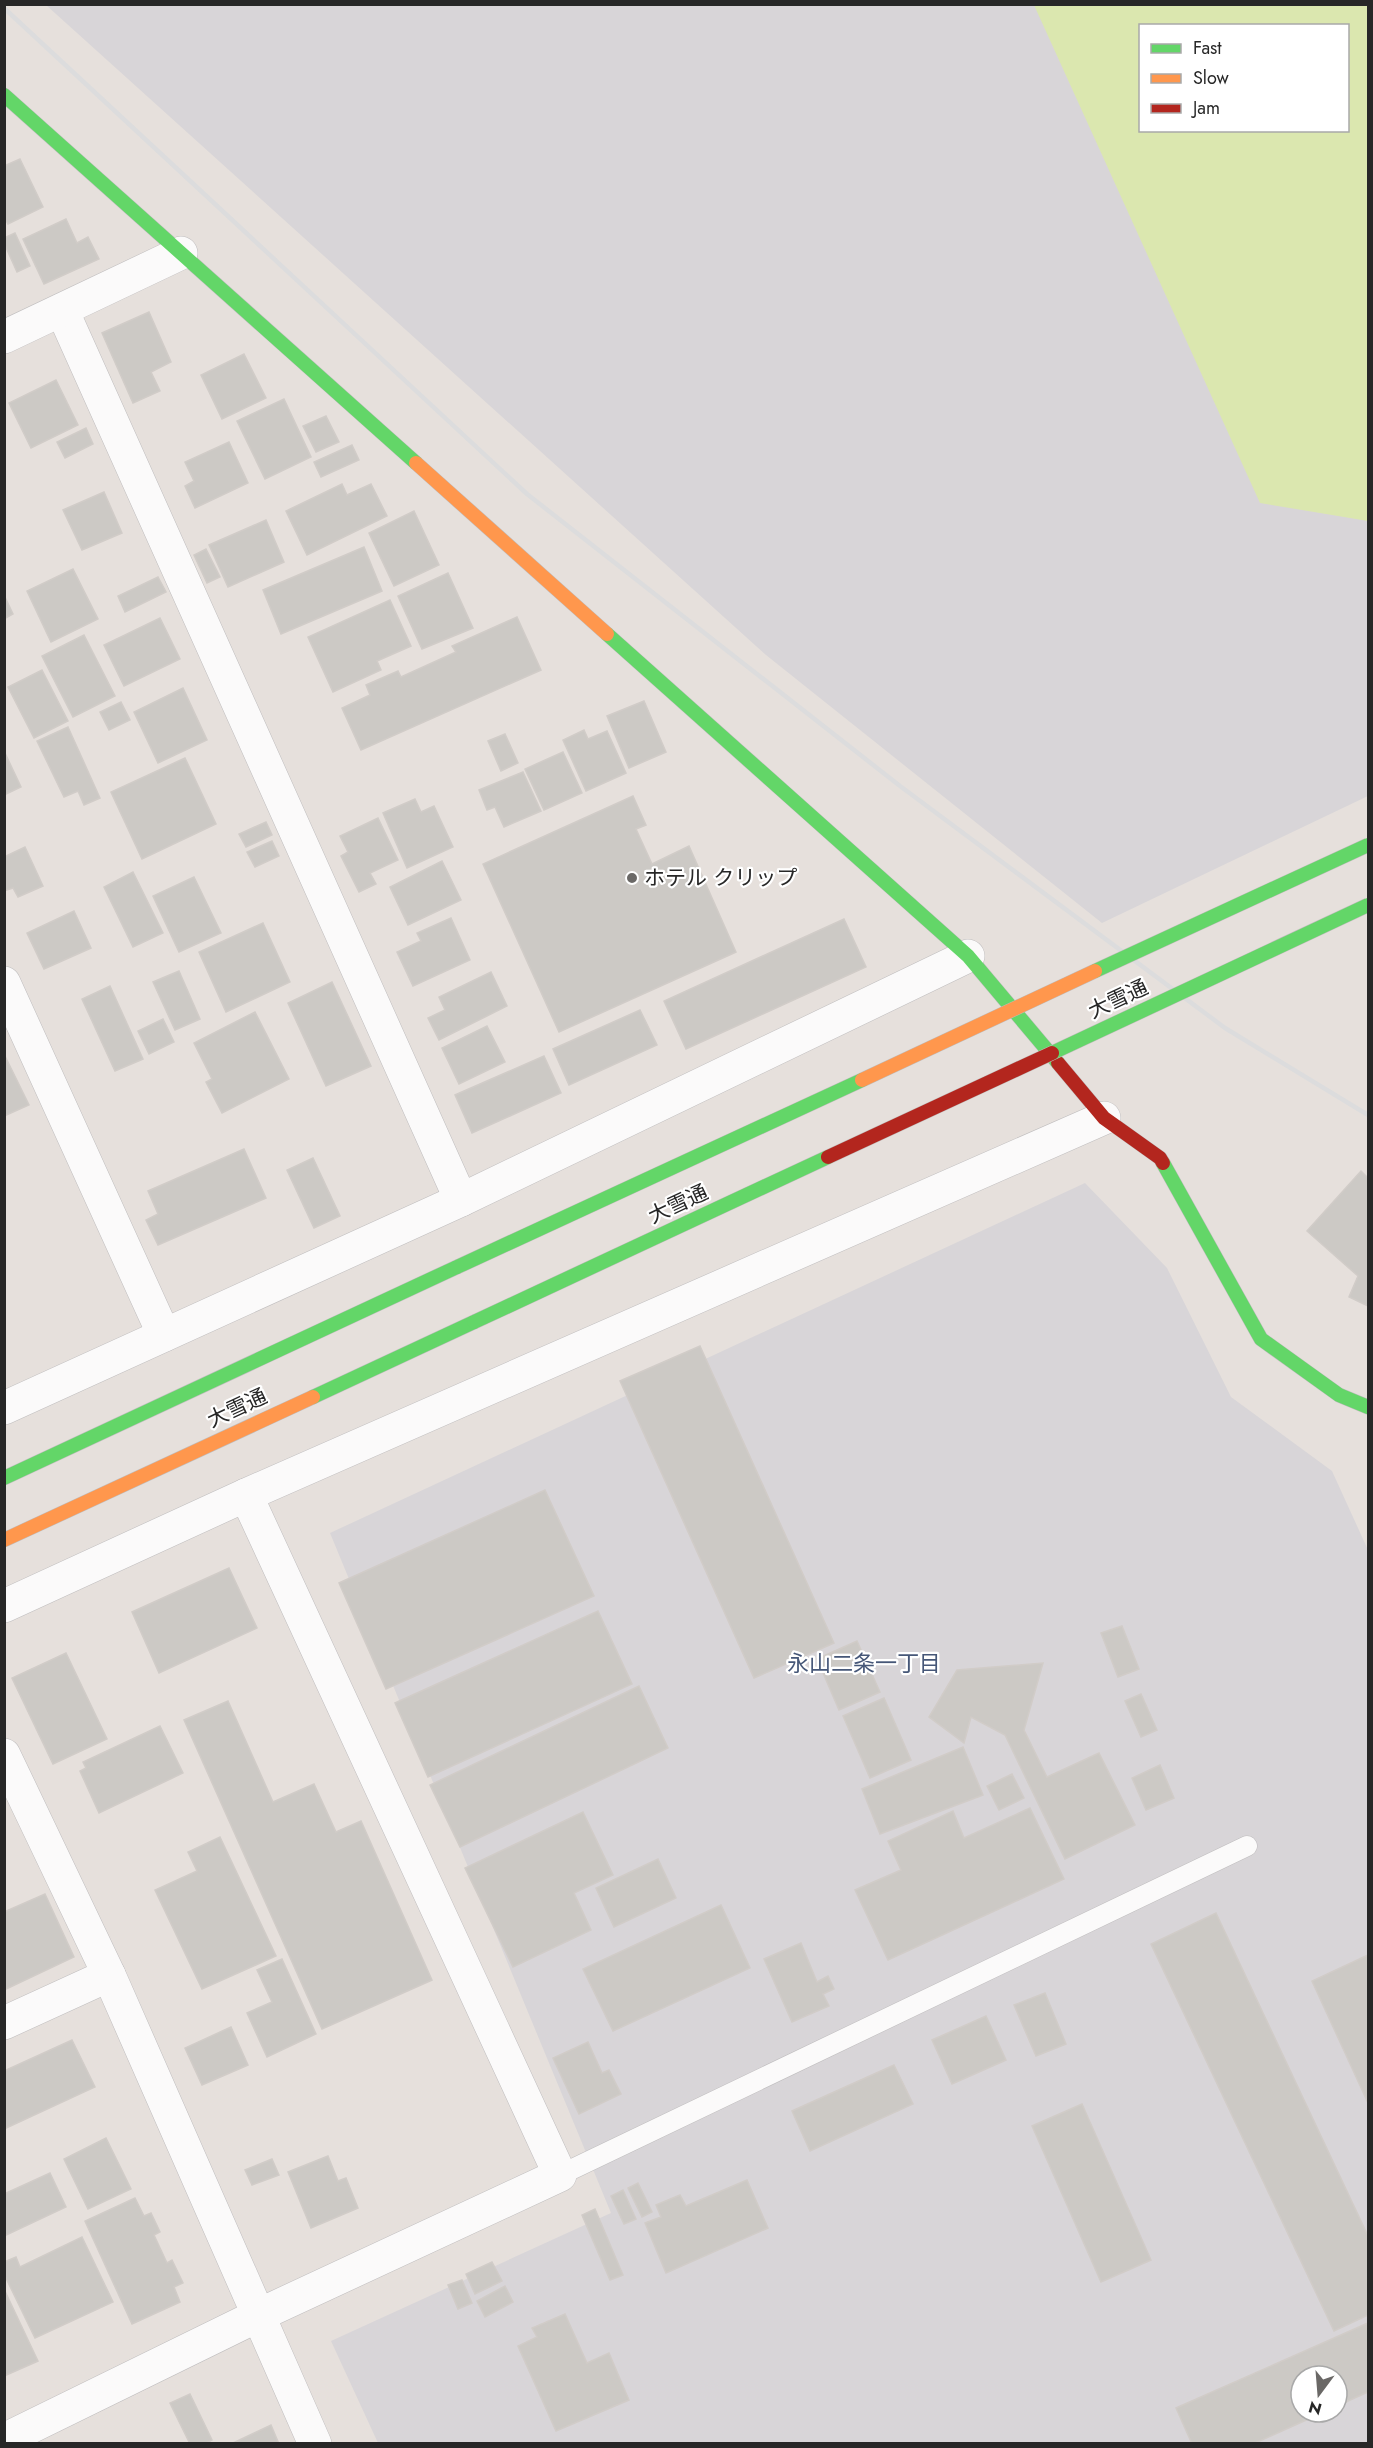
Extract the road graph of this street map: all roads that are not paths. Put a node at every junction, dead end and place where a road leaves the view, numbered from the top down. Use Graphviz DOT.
graph roads {
  1 [pos="4,95"];
  2 [pos="181,253"];
  3 [pos="62,310"];
  4 [pos="4,337"];
  5 [pos="1368,845"];
  6 [pos="1368,905"];
  7 [pos="968,956"];
  8 [pos="4,983"];
  9 [pos="1104,1118"];
  10 [pos="461,1200"];
  11 [pos="164,1335"];
  12 [pos="1368,1407"];
  13 [pos="4,1408"];
  14 [pos="4,1478"];
  15 [pos="246,1495"];
  16 [pos="4,1539"];
  17 [pos="4,1606"];
  18 [pos="4,1755"];
  19 [pos="1247,1846"];
  20 [pos="109,1975"];
  21 [pos="4,2023"];
  22 [pos="560,2175"];
  23 [pos="259,2315"];
  24 [pos="4,2440"];
  25 [pos="315,2444"];
  1 -- 2 [label="main road"];
  2 -- 3 [label="street"];
  2 -- 7 [label="main road"];
  3 -- 4 [label="street"];
  3 -- 10 [label="street"];
  5 -- 14 [label="main road, 大雪通, bridge"];
  6 -- 16 [label="main road, 大雪通, bridge"];
  7 -- 9 [label="main road"];
  7 -- 10 [label="street"];
  8 -- 11 [label="street"];
  9 -- 12 [label="main road"];
  9 -- 15 [label="street"];
  10 -- 11 [label="street"];
  11 -- 13 [label="street"];
  15 -- 17 [label="street"];
  15 -- 22 [label="street"];
  18 -- 20 [label="street"];
  19 -- 22 [label="lane"];
  20 -- 21 [label="street"];
  20 -- 23 [label="street"];
  22 -- 23 [label="street"];
  23 -- 24 [label="street"];
  23 -- 25 [label="street"];
}
